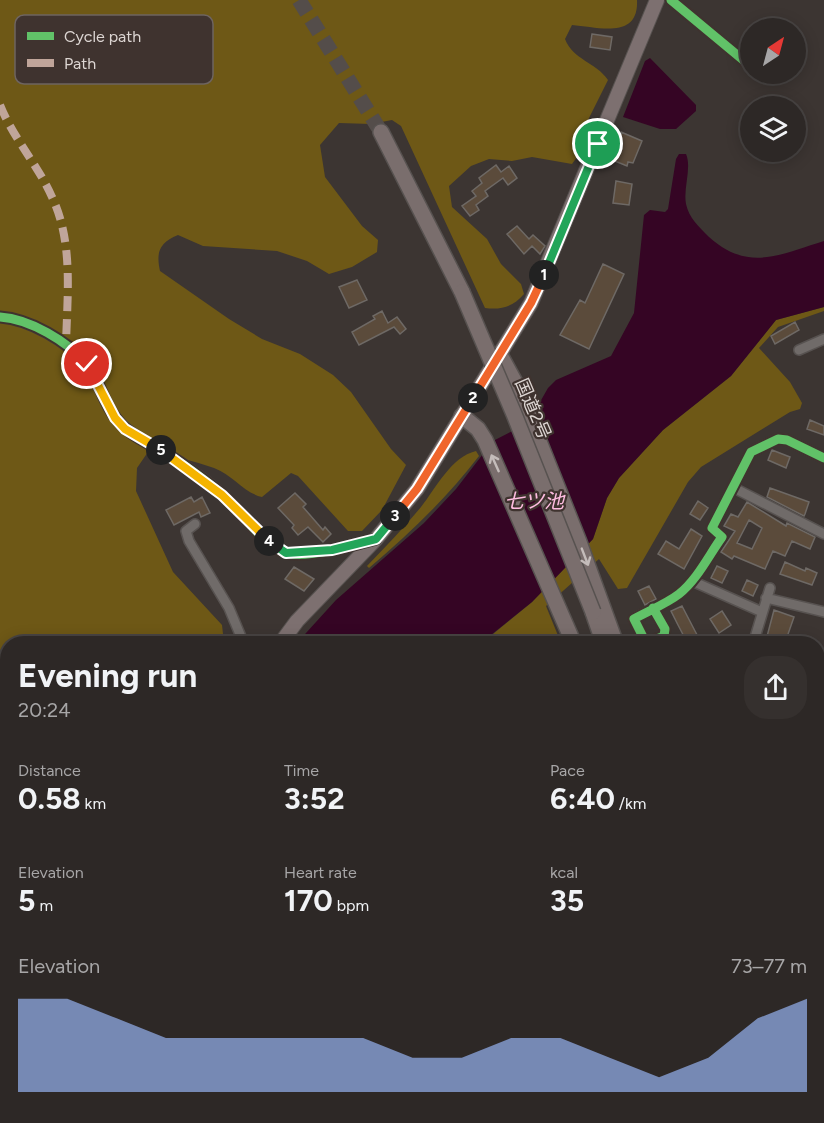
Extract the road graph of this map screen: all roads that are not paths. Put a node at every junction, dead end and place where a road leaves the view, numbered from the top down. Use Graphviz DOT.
graph roads {
  1 [pos="657,0"];
  2 [pos="671,0"];
  3 [pos="740,57"];
  4 [pos="381,132"];
  5 [pos="0,317"];
  6 [pos="824,339"];
  7 [pos="800,350"];
  8 [pos="500,355"];
  9 [pos="462,416"];
  10 [pos="824,458"];
  11 [pos="734,488"];
  12 [pos="195,524"];
  13 [pos="824,534"];
  14 [pos="376,539"];
  15 [pos="692,580"];
  16 [pos="771,588"];
  17 [pos="766,598"];
  18 [pos="653,608"];
  19 [pos="762,612"];
  20 [pos="824,612"];
  21 [pos="241,636"];
  22 [pos="286,636"];
  23 [pos="571,636"];
  24 [pos="601,636"];
  25 [pos="613,636"];
  26 [pos="755,636"];
  1 -- 8 [label="main road"];
  2 -- 3 [label="street"];
  4 -- 24 [label="highway, 国道2号, bridge"];
  5 -- 14 [label="street"];
  6 -- 7 [label="street"];
  8 -- 9 [label="main road"];
  8 -- 25 [label="highway, one-way"];
  9 -- 14 [label="main road"];
  23 -- 9 [label="highway, one-way"];
  10 -- 11 [label="street"];
  11 -- 13 [label="street"];
  11 -- 15 [label="street"];
  12 -- 21 [label="street"];
  14 -- 22 [label="main road"];
  15 -- 18 [label="street"];
  15 -- 19 [label="street"];
  16 -- 17 [label="street"];
  17 -- 19 [label="street"];
  17 -- 20 [label="street"];
  19 -- 26 [label="street"];
}
